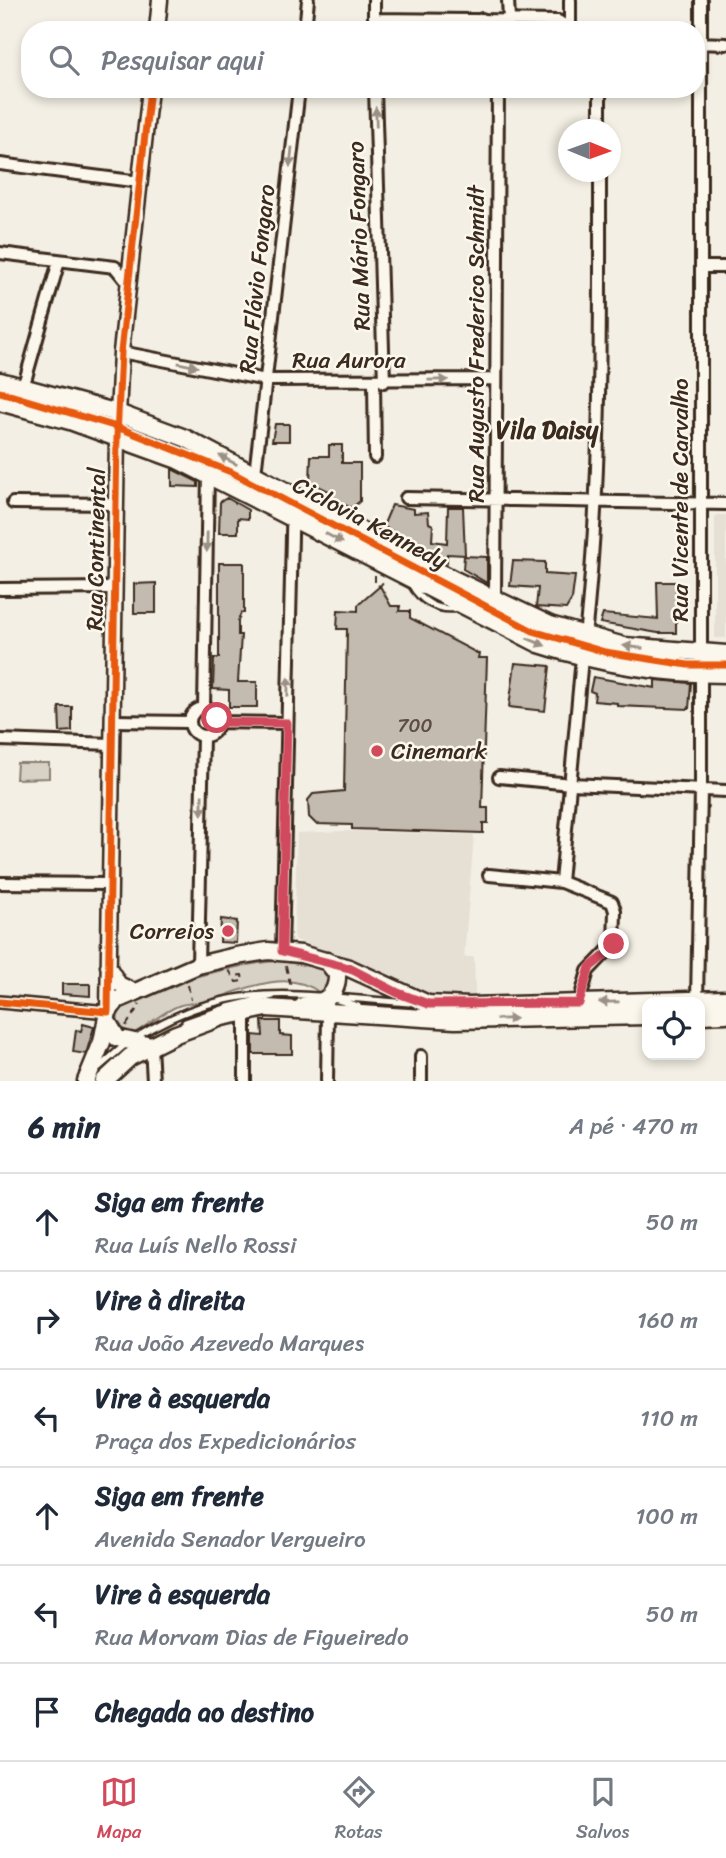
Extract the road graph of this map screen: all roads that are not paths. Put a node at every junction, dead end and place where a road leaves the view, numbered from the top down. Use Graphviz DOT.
graph roads {
  1 [pos="160,0"];
  2 [pos="308,0"];
  3 [pos="374,0"];
  4 [pos="508,0"];
  5 [pos="570,0"];
  6 [pos="701,0"];
  7 [pos="482,19"];
  8 [pos="158,21"];
  9 [pos="306,21"];
  10 [pos="374,21"];
  11 [pos="439,21"];
  12 [pos="485,21"];
  13 [pos="492,21"];
  14 [pos="507,21"];
  15 [pos="570,21"];
  16 [pos="700,21"];
  17 [pos="705,43"];
  18 [pos="726,44"];
  19 [pos="149,98"];
  20 [pos="298,98"];
  21 [pos="375,98"];
  22 [pos="498,98"];
  23 [pos="600,98"];
  24 [pos="699,98"];
  25 [pos="600,119"];
  26 [pos="0,164"];
  27 [pos="140,182"];
  28 [pos="600,182"];
  29 [pos="0,253"];
  30 [pos="131,255"];
  31 [pos="59,261"];
  32 [pos="115,267"];
  33 [pos="701,267"];
  34 [pos="726,267"];
  35 [pos="128,283"];
  36 [pos="121,352"];
  37 [pos="495,379"];
  38 [pos="267,380"];
  39 [pos="0,382"];
  40 [pos="379,382"];
  41 [pos="23,388"];
  42 [pos="0,402"];
  43 [pos="118,413"];
  44 [pos="117,437"];
  45 [pos="374,457"];
  46 [pos="208,474"];
  47 [pos="255,474"];
  48 [pos="293,494"];
  49 [pos="407,498"];
  50 [pos="496,501"];
  51 [pos="596,502"];
  52 [pos="13,503"];
  53 [pos="701,503"];
  54 [pos="116,504"];
  55 [pos="726,504"];
  56 [pos="292,516"];
  57 [pos="0,589"];
  58 [pos="115,589"];
  59 [pos="495,599"];
  60 [pos="584,637"];
  61 [pos="701,654"];
  62 [pos="726,654"];
  63 [pos="582,658"];
  64 [pos="701,674"];
  65 [pos="726,674"];
  66 [pos="204,708"];
  67 [pos="113,722"];
  68 [pos="189,722"];
  69 [pos="218,722"];
  70 [pos="287,723"];
  71 [pos="203,737"];
  72 [pos="0,740"];
  73 [pos="112,744"];
  74 [pos="499,777"];
  75 [pos="571,784"];
  76 [pos="701,790"];
  77 [pos="726,791"];
  78 [pos="489,875"];
  79 [pos="561,882"];
  80 [pos="0,883"];
  81 [pos="108,884"];
  82 [pos="282,951"];
  83 [pos="327,961"];
  84 [pos="108,965"];
  85 [pos="191,968"];
  86 [pos="140,988"];
  87 [pos="330,997"];
  88 [pos="699,997"];
  89 [pos="290,998"];
  90 [pos="726,999"];
  91 [pos="0,1002"];
  92 [pos="579,1003"];
  93 [pos="642,1006"];
  94 [pos="705,1006"];
  95 [pos="705,1009"];
  96 [pos="245,1011"];
  97 [pos="427,1011"];
  98 [pos="328,1014"];
  99 [pos="726,1014"];
  100 [pos="107,1016"];
  101 [pos="642,1016"];
  102 [pos="122,1040"];
  103 [pos="151,1046"];
  104 [pos="421,1056"];
  105 [pos="87,1080"];
  106 [pos="104,1081"];
  107 [pos="153,1081"];
  108 [pos="245,1081"];
  109 [pos="327,1081"];
  110 [pos="421,1081"];
  1 -- 8 [label="street"];
  2 -- 9 [label="street"];
  3 -- 10 [label="street"];
  4 -- 14 [label="street"];
  5 -- 15 [label="street"];
  6 -- 16 [label="street, Rua Vicente de Carvalho"];
  7 -- 11 [label="street"];
  7 -- 12 [label="street"];
  7 -- 13 [label="street"];
  17 -- 18 [label="street"];
  19 -- 27 [label="street, Rua Continental"];
  20 -- 38 [label="street, Rua Flávio Fongaro, one-way"];
  40 -- 21 [label="street, Rua Mário Fongaro, one-way"];
  22 -- 37 [label="street, Rua Augusto Frederico Schmidt"];
  23 -- 25 [label="street"];
  24 -- 33 [label="street, Rua Vicente de Carvalho"];
  26 -- 27 [label="street"];
  27 -- 30 [label="street, Rua Continental"];
  28 -- 51 [label="street"];
  29 -- 31 [label="street"];
  30 -- 32 [label="street"];
  30 -- 35 [label="street, Rua Continental"];
  31 -- 32 [label="street"];
  31 -- 41 [label="street"];
  32 -- 35 [label="street"];
  33 -- 34 [label="street"];
  33 -- 53 [label="street, Rua Vicente de Carvalho"];
  35 -- 36 [label="street, Rua Continental"];
  36 -- 38 [label="street, Rua Aurora, one-way"];
  36 -- 43 [label="street, Rua Continental"];
  40 -- 37 [label="street, Rua Aurora, one-way"];
  37 -- 50 [label="street, Rua Augusto Frederico Schmidt"];
  38 -- 40 [label="street, Rua Aurora"];
  38 -- 47 [label="street, Rua Flávio Fongaro"];
  39 -- 41 [label="main road"];
  40 -- 45 [label="street, Rua Mário Fongaro"];
  41 -- 43 [label="main road"];
  42 -- 44 [label="main road"];
  43 -- 44 [label="street, Rua Continental"];
  47 -- 43 [label="main road, one-way"];
  44 -- 46 [label="main road"];
  44 -- 54 [label="street, Rua Continental"];
  46 -- 56 [label="main road"];
  46 -- 66 [label="street, one-way"];
  47 -- 48 [label="main road"];
  48 -- 56 [label="street"];
  48 -- 59 [label="main road"];
  49 -- 50 [label="street"];
  50 -- 51 [label="street"];
  50 -- 59 [label="street, Rua Augusto Frederico Schmidt"];
  51 -- 53 [label="street"];
  51 -- 60 [label="street"];
  52 -- 54 [label="street"];
  53 -- 55 [label="street"];
  53 -- 61 [label="street, Rua Vicente de Carvalho"];
  54 -- 58 [label="street, Rua Continental"];
  56 -- 63 [label="main road, one-way"];
  70 -- 56 [label="street, one-way"];
  57 -- 58 [label="street"];
  58 -- 67 [label="street, Rua Continental"];
  59 -- 60 [label="main road"];
  61 -- 60 [label="main road, one-way"];
  61 -- 62 [label="main road"];
  61 -- 64 [label="street, Rua Vicente de Carvalho"];
  63 -- 64 [label="main road"];
  63 -- 75 [label="street"];
  64 -- 65 [label="main road"];
  64 -- 76 [label="street, Rua Vicente de Carvalho"];
  66 -- 68 [label="street"];
  66 -- 69 [label="street"];
  67 -- 68 [label="street"];
  67 -- 73 [label="street, Rua Continental"];
  68 -- 71 [label="street"];
  69 -- 70 [label="street"];
  69 -- 71 [label="street"];
  70 -- 82 [label="street"];
  71 -- 85 [label="street, one-way"];
  72 -- 73 [label="street"];
  73 -- 81 [label="street, Rua Continental"];
  74 -- 75 [label="street"];
  75 -- 76 [label="street"];
  75 -- 79 [label="street"];
  76 -- 77 [label="street"];
  76 -- 88 [label="street, Rua Vicente de Carvalho"];
  78 -- 79 [label="street"];
  79 -- 92 [label="street"];
  80 -- 81 [label="street"];
  81 -- 84 [label="street, Rua Continental"];
  82 -- 83 [label="main road"];
  82 -- 85 [label="main road"];
  83 -- 87 [label="main road"];
  83 -- 97 [label="main road"];
  84 -- 86 [label="street"];
  84 -- 100 [label="street, Rua Continental"];
  85 -- 86 [label="main road"];
  86 -- 100 [label="main road"];
  87 -- 89 [label="main road"];
  87 -- 97 [label="lane"];
  87 -- 97 [label="lane"];
  89 -- 96 [label="main road"];
  89 -- 98 [label="main road"];
  89 -- 102 [label="lane"];
  89 -- 103 [label="lane"];
  90 -- 94 [label="main road"];
  91 -- 100 [label="street"];
  93 -- 92 [label="main road, one-way"];
  92 -- 97 [label="main road"];
  95 -- 99 [label="main road"];
  96 -- 103 [label="main road"];
  96 -- 108 [label="street"];
  97 -- 98 [label="main road"];
  97 -- 101 [label="main road, one-way"];
  98 -- 109 [label="street"];
  100 -- 102 [label="main road"];
  100 -- 105 [label="main road"];
  102 -- 103 [label="main road"];
  102 -- 105 [label="lane"];
  103 -- 106 [label="main road"];
  103 -- 107 [label="street"];
  104 -- 110 [label="street"];
}
